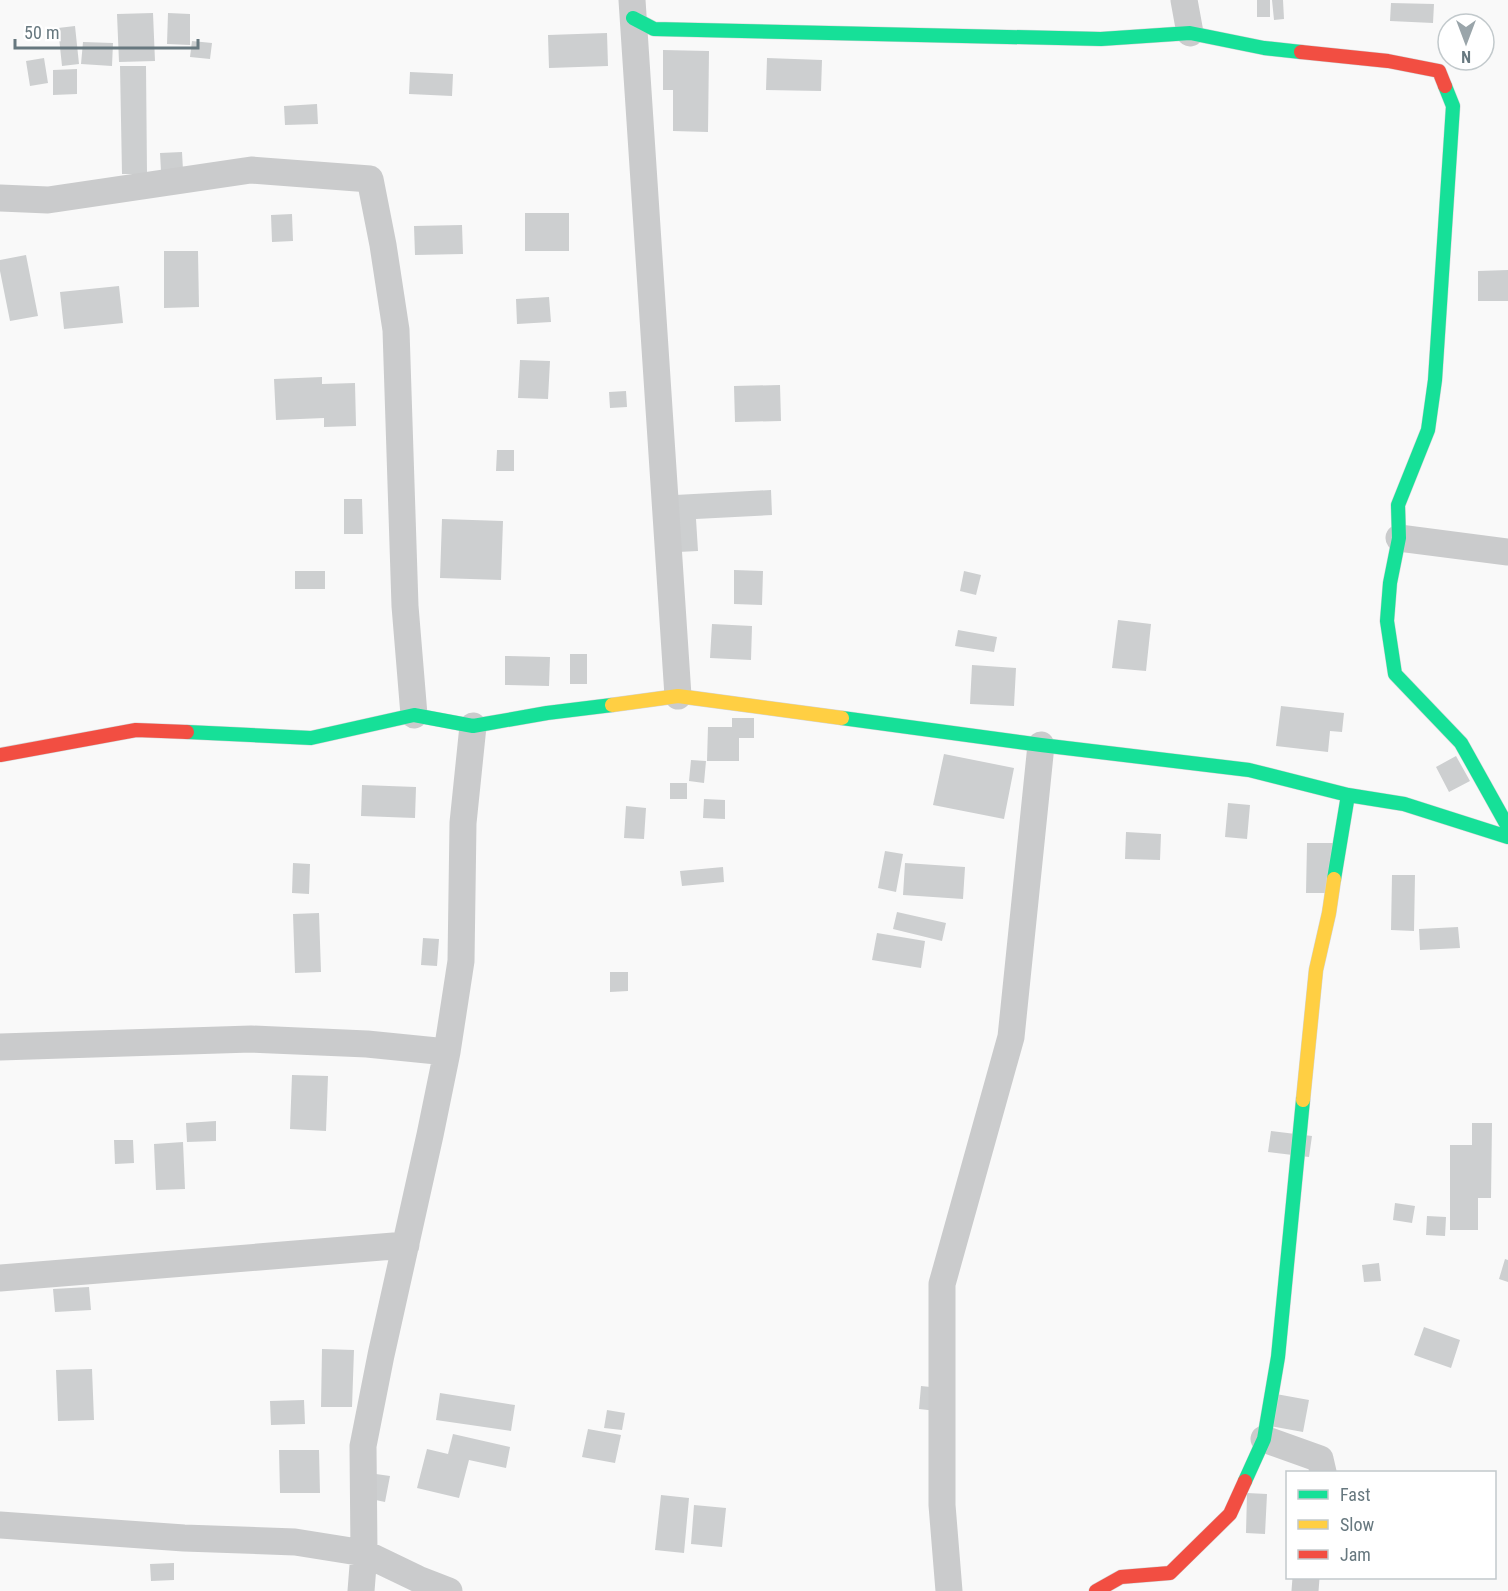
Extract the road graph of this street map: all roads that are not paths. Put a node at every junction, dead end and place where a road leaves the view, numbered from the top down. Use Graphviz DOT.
graph roads {
  1 [pos="1184,0"];
  2 [pos="633,9"];
  3 [pos="1190,33"];
  4 [pos="0,198"];
  5 [pos="1399,538"];
  6 [pos="1508,552"];
  7 [pos="678,696"];
  8 [pos="414,715"];
  9 [pos="473,726"];
  10 [pos="1041,745"];
  11 [pos="0,755"];
  12 [pos="1348,795"];
  13 [pos="1508,828"];
  14 [pos="1508,837"];
  15 [pos="0,1047"];
  16 [pos="447,1052"];
  17 [pos="406,1245"];
  18 [pos="0,1278"];
  19 [pos="1264,1439"];
  20 [pos="1323,1471"];
  21 [pos="0,1526"];
  22 [pos="364,1553"];
  23 [pos="361,1591"];
  24 [pos="449,1591"];
  25 [pos="949,1591"];
  26 [pos="1096,1591"];
  1 -- 3 [label="street"];
  2 -- 3 [label="street"];
  2 -- 7 [label="street"];
  3 -- 5 [label="street"];
  4 -- 8 [label="street"];
  5 -- 6 [label="street"];
  5 -- 13 [label="street"];
  7 -- 9 [label="street"];
  7 -- 10 [label="street"];
  8 -- 9 [label="street"];
  8 -- 11 [label="street"];
  9 -- 16 [label="street"];
  10 -- 12 [label="street"];
  10 -- 25 [label="street"];
  12 -- 14 [label="street"];
  12 -- 19 [label="street"];
  15 -- 16 [label="street"];
  16 -- 17 [label="street"];
  17 -- 18 [label="street"];
  17 -- 22 [label="street"];
  19 -- 20 [label="street"];
  19 -- 26 [label="street"];
  21 -- 22 [label="street"];
  22 -- 23 [label="street"];
  22 -- 24 [label="street"];
}
